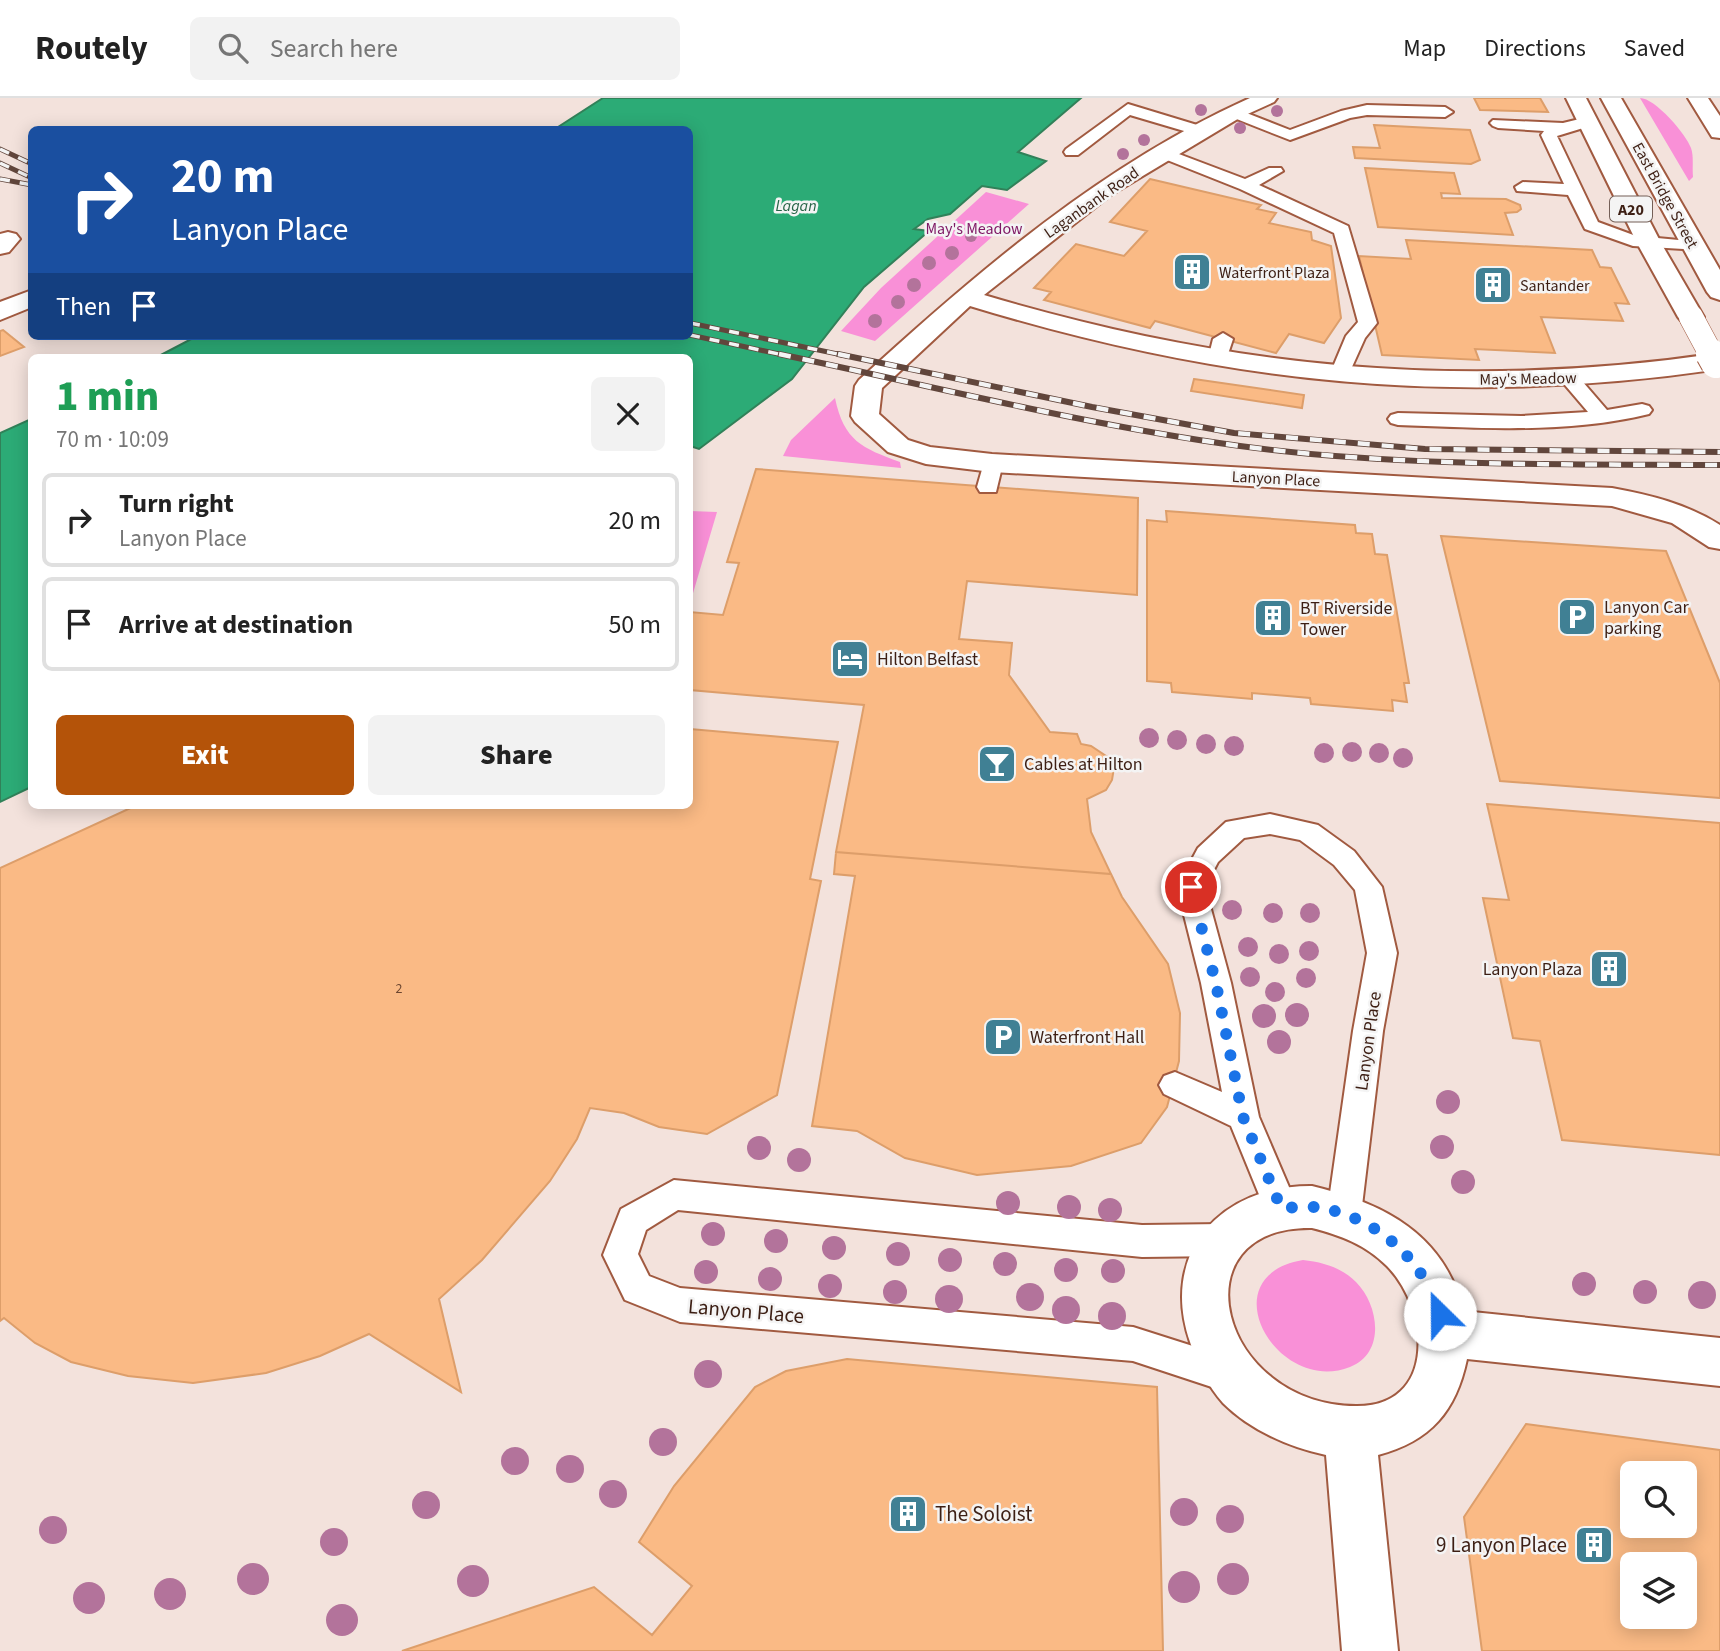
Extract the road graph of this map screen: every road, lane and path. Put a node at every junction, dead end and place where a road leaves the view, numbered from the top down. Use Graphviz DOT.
graph roads {
  1 [pos="1267,98"];
  2 [pos="1576,98"];
  3 [pos="1611,98"];
  4 [pos="1698,98"];
  5 [pos="1445,112"];
  6 [pos="1234,113"];
  7 [pos="1588,122"];
  8 [pos="1498,123"];
  9 [pos="1564,128"];
  10 [pos="1202,131"];
  11 [pos="1720,132"];
  12 [pos="1072,152"];
  13 [pos="1163,153"];
  14 [pos="1275,171"];
  15 [pos="1246,186"];
  16 [pos="1523,187"];
  17 [pos="1575,190"];
  18 [pos="1648,243"];
  19 [pos="1694,246"];
  20 [pos="1720,292"];
  21 [pos="965,297"];
  22 [pos="28,299"];
  23 [pos="0,312"];
  24 [pos="1720,361"];
  25 [pos="1720,370"];
  26 [pos="1340,374"];
  27 [pos="1569,378"];
  28 [pos="869,386"];
  29 [pos="1642,410"];
  30 [pos="1398,419"];
  31 [pos="1604,419"];
  32 [pos="1720,540"];
  33 [pos="1175,1085"];
  34 [pos="1243,1117"];
  35 [pos="1281,1208"];
  36 [pos="1345,1214"];
  37 [pos="1223,1240"];
  38 [pos="1445,1333"];
  39 [pos="1720,1362"];
  40 [pos="1233,1376"];
  41 [pos="1350,1433"];
  42 [pos="1370,1651"];
  1 -- 6 [label="street, Laganbank Road"];
  2 -- 7 [label="street, East Bridge Street / A20"];
  3 -- 19 [label="street, East Bridge Street / A20"];
  4 -- 11 [label="street"];
  5 -- 6 [label="lane"];
  6 -- 10 [label="street, Laganbank Road"];
  7 -- 9 [label="lane"];
  7 -- 18 [label="street, East Bridge Street / A20"];
  8 -- 9 [label="lane"];
  9 -- 17 [label="lane"];
  10 -- 12 [label="lane"];
  10 -- 13 [label="street, Laganbank Road"];
  13 -- 15 [label="lane"];
  13 -- 21 [label="street, Laganbank Road"];
  14 -- 15 [label="lane"];
  15 -- 26 [label="lane"];
  16 -- 17 [label="lane"];
  17 -- 18 [label="lane"];
  18 -- 19 [label="lane"];
  18 -- 25 [label="street, East Bridge Street / A20, bridge"];
  19 -- 20 [label="street, East Bridge Street / A20"];
  21 -- 26 [label="street, May's Meadow"];
  21 -- 28 [label="street, Laganbank Road"];
  22 -- 23 [label="street"];
  24 -- 27 [label="street, May's Meadow"];
  26 -- 27 [label="street, May's Meadow"];
  27 -- 31 [label="lane"];
  28 -- 32 [label="street, Lanyon Place"];
  29 -- 31 [label="lane"];
  30 -- 31 [label="lane"];
  33 -- 34 [label="lane"];
  34 -- 35 [label="lane, Lanyon Place"];
  34 -- 36 [label="lane, Lanyon Place"];
  35 -- 36 [label="street, Lanyon Place"];
  35 -- 37 [label="street, Lanyon Place"];
  36 -- 38 [label="street, Lanyon Place"];
  37 -- 40 [label="street, Lanyon Place"];
  37 -- 40 [label="lane, Lanyon Place"];
  38 -- 39 [label="street"];
  38 -- 41 [label="street, Lanyon Place"];
  40 -- 41 [label="street, Lanyon Place"];
  41 -- 42 [label="street"];
}
